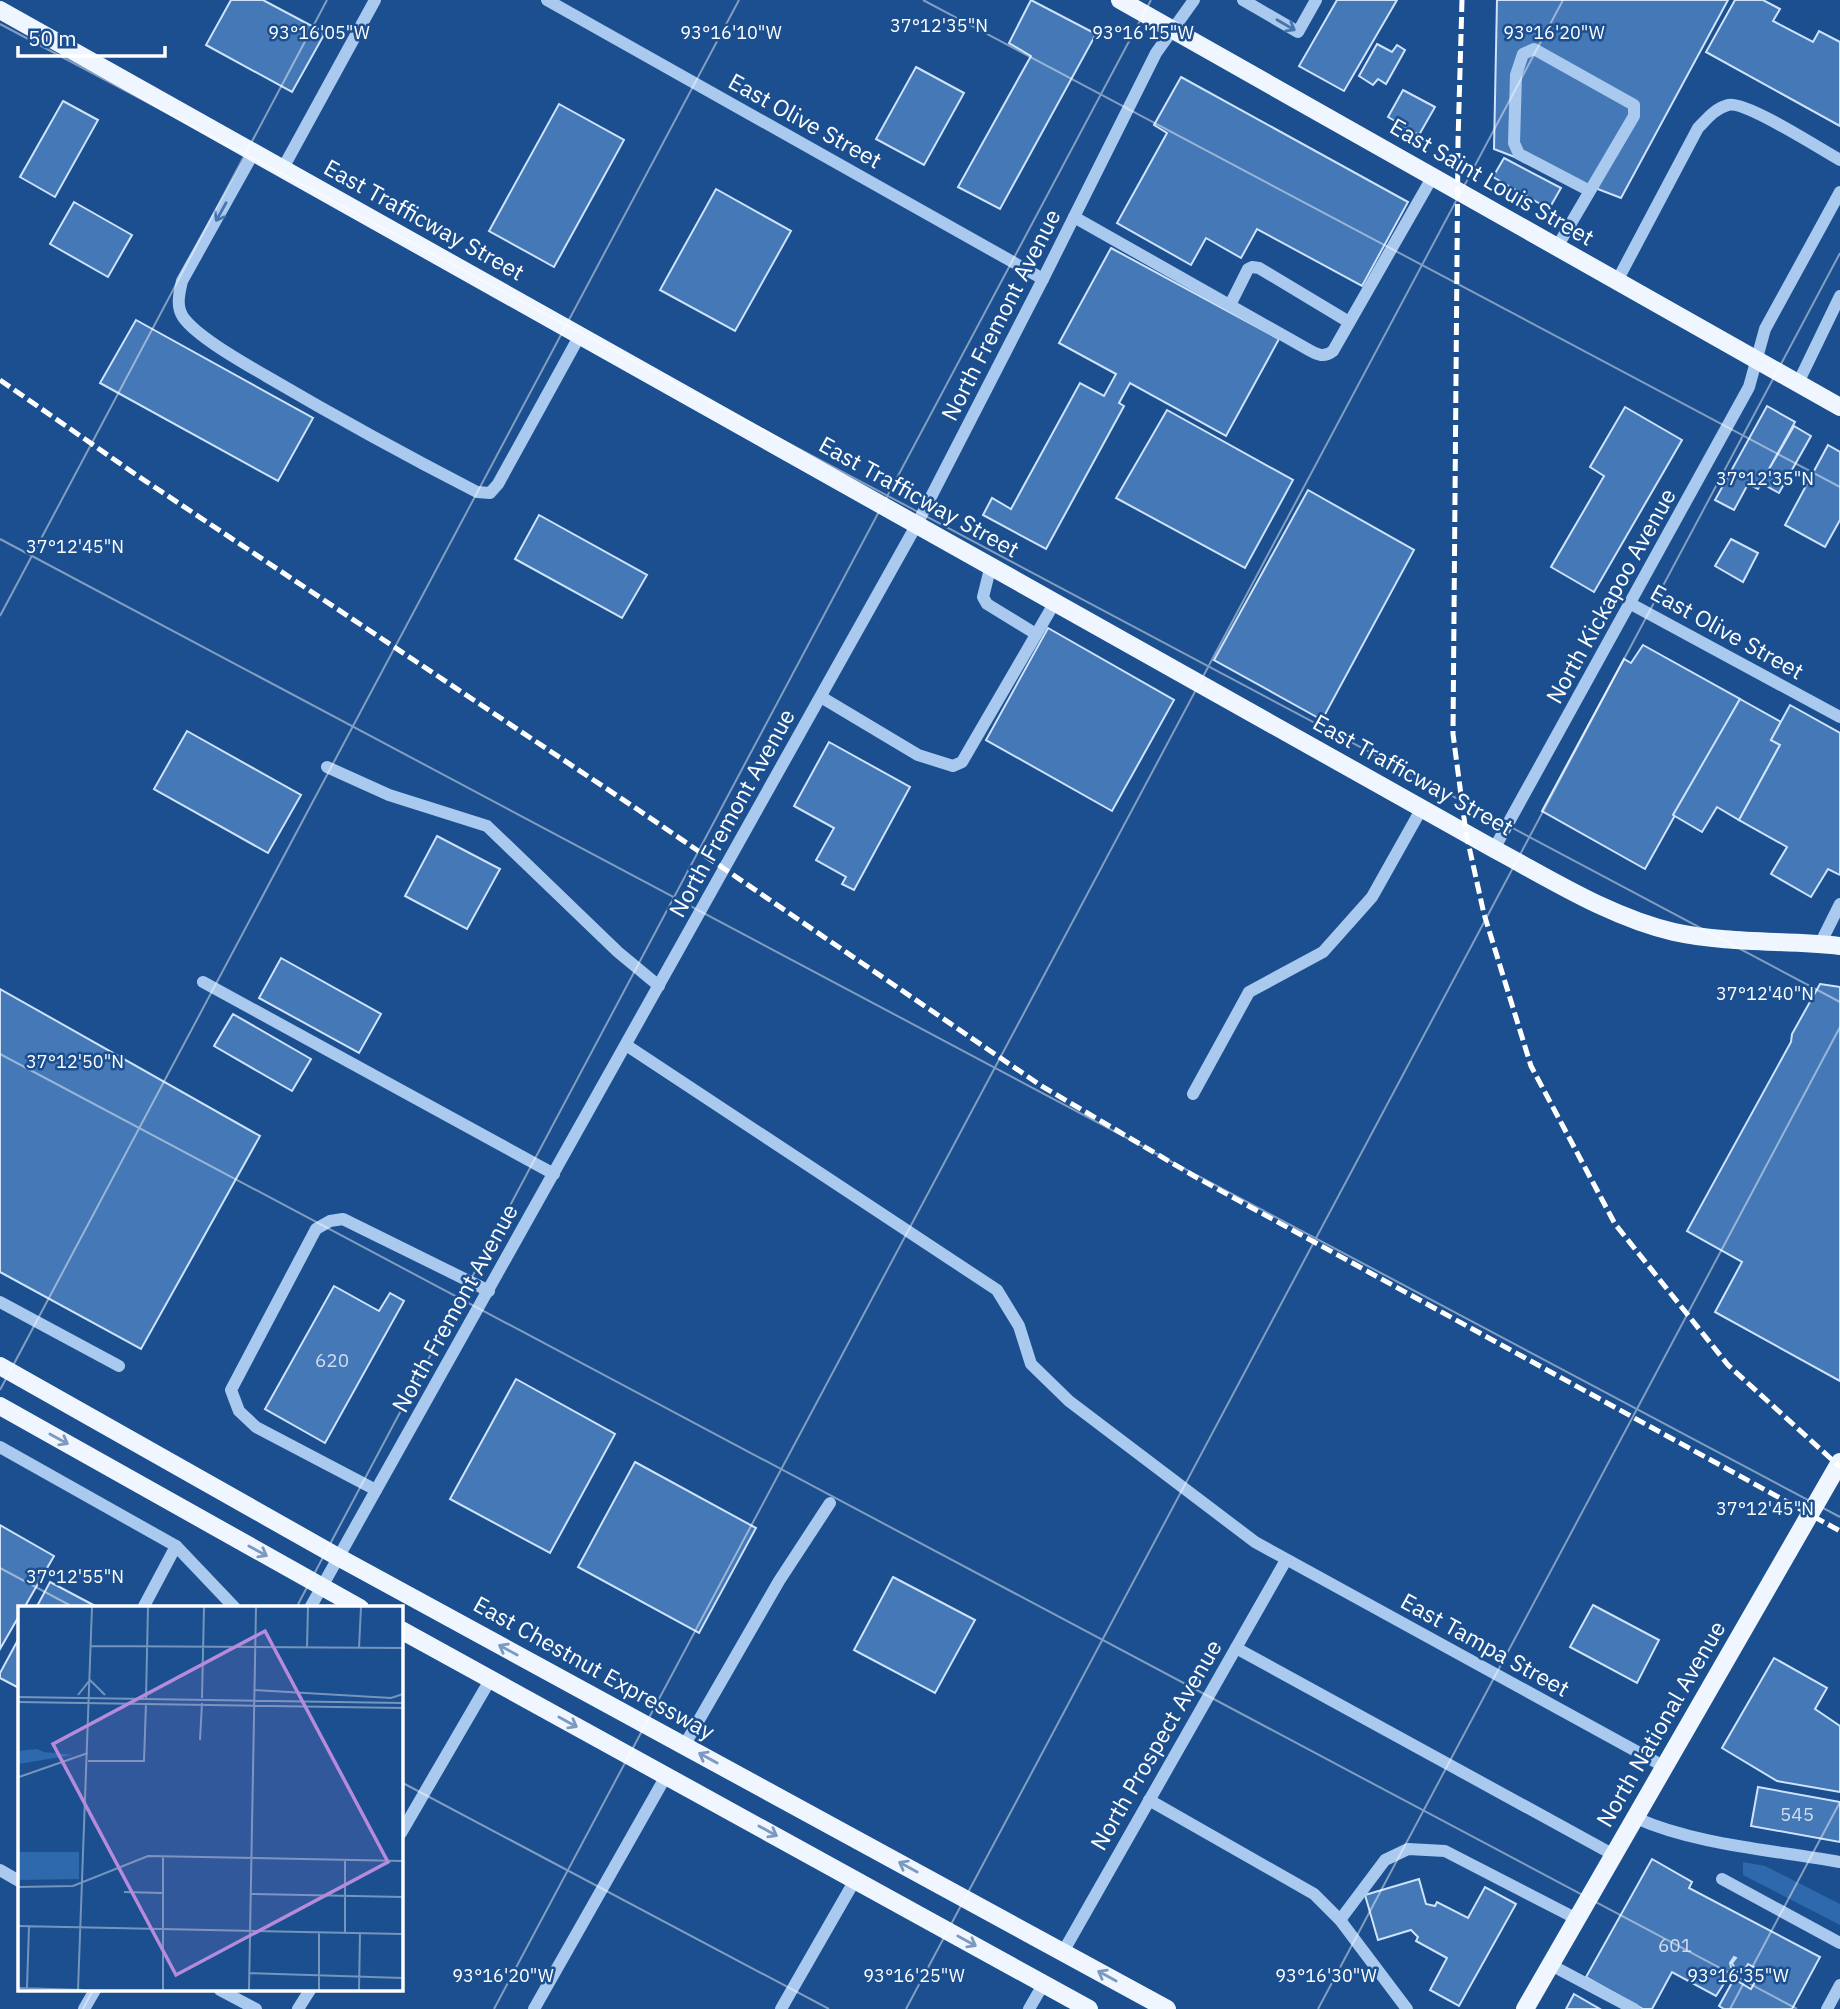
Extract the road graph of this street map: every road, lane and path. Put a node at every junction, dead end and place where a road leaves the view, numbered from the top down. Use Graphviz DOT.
graph roads {
  1 [pos="375,0"];
  2 [pos="547,0"];
  3 [pos="1120,0"];
  4 [pos="1194,0"];
  5 [pos="1243,0"];
  6 [pos="1316,0"];
  7 [pos="0,10"];
  8 [pos="1174,30"];
  9 [pos="254,152"];
  10 [pos="1840,160"];
  11 [pos="283,168"];
  12 [pos="1433,176"];
  13 [pos="1590,191"];
  14 [pos="1840,192"];
  15 [pos="1074,217"];
  16 [pos="1557,247"];
  17 [pos="1043,279"];
  18 [pos="1618,281"];
  19 [pos="1840,296"];
  20 [pos="1230,305"];
  21 [pos="1349,322"];
  22 [pos="580,335"];
  23 [pos="1756,360"];
  24 [pos="1798,383"];
  25 [pos="1840,407"];
  26 [pos="917,524"];
  27 [pos="991,565"];
  28 [pos="1055,601"];
  29 [pos="1631,604"];
  30 [pos="1036,634"];
  31 [pos="821,697"];
  32 [pos="1840,717"];
  33 [pos="327,766"];
  34 [pos="1422,808"];
  35 [pos="1494,849"];
  36 [pos="1840,904"];
  37 [pos="1820,944"];
  38 [pos="1840,946"];
  39 [pos="203,982"];
  40 [pos="659,986"];
  41 [pos="626,1045"];
  42 [pos="1193,1094"];
  43 [pos="554,1174"];
  44 [pos="489,1290"];
  45 [pos="0,1303"];
  46 [pos="0,1366"];
  47 [pos="119,1366"];
  48 [pos="0,1406"];
  49 [pos="0,1447"];
  50 [pos="1840,1462"];
  51 [pos="376,1490"];
  52 [pos="830,1503"];
  53 [pos="176,1546"];
  54 [pos="338,1557"];
  55 [pos="1286,1560"];
  56 [pos="322,1587"];
  57 [pos="144,1606"];
  58 [pos="232,1606"];
  59 [pos="311,1606"];
  60 [pos="356,1606"];
  61 [pos="402,1631"];
  62 [pos="1236,1648"];
  63 [pos="491,1679"];
  64 [pos="684,1745"];
  65 [pos="1665,1768"];
  66 [pos="666,1776"];
  67 [pos="1149,1800"];
  68 [pos="1636,1818"];
  69 [pos="402,1831"];
  70 [pos="1614,1855"];
  71 [pos="1840,1862"];
  72 [pos="0,1870"];
  73 [pos="1722,1879"];
  74 [pos="18,1880"];
  75 [pos="855,1880"];
  76 [pos="1577,1919"];
  77 [pos="1340,1920"];
  78 [pos="1840,1943"];
  79 [pos="1063,1952"];
  80 [pos="1551,1965"];
  81 [pos="1044,1983"];
  82 [pos="1840,1985"];
  83 [pos="94,1992"];
  84 [pos="224,1992"];
  85 [pos="309,1992"];
  86 [pos="84,2009"];
  87 [pos="256,2009"];
  88 [pos="298,2009"];
  89 [pos="534,2009"];
  90 [pos="781,2009"];
  91 [pos="1030,2009"];
  92 [pos="1089,2009"];
  93 [pos="1167,2009"];
  94 [pos="1406,2009"];
  95 [pos="1525,2009"];
  96 [pos="1634,2009"];
  97 [pos="1827,2009"];
  1 -- 11 [label="street"];
  2 -- 17 [label="street, East Olive Street"];
  3 -- 8 [label="main road, East Saint Louis Street"];
  4 -- 8 [label="street, North Fremont Avenue"];
  5 -- 6 [label="street, one-way"];
  7 -- 9 [label="main road, East Trafficway Street"];
  8 -- 12 [label="main road, East Saint Louis Street"];
  8 -- 15 [label="street, North Fremont Avenue"];
  9 -- 11 [label="main road, East Trafficway Street"];
  9 -- 22 [label="street, one-way"];
  10 -- 18 [label="street"];
  11 -- 22 [label="main road, East Trafficway Street"];
  12 -- 16 [label="main road, East Saint Louis Street"];
  12 -- 21 [label="street"];
  13 -- 13 [label="street"];
  13 -- 16 [label="street"];
  14 -- 23 [label="street, North Kickapoo Avenue"];
  15 -- 17 [label="street, North Fremont Avenue"];
  15 -- 20 [label="street"];
  16 -- 18 [label="main road, East Saint Louis Street"];
  17 -- 26 [label="street, North Fremont Avenue"];
  18 -- 23 [label="main road, East Saint Louis Street"];
  19 -- 24 [label="street"];
  20 -- 21 [label="street"];
  20 -- 21 [label="street"];
  22 -- 26 [label="main road, East Trafficway Street"];
  23 -- 24 [label="main road, East Saint Louis Street"];
  23 -- 29 [label="street, North Kickapoo Avenue"];
  24 -- 25 [label="main road, East Saint Louis Street"];
  26 -- 27 [label="main road, East Trafficway Street"];
  26 -- 31 [label="street, North Fremont Avenue"];
  27 -- 28 [label="main road, East Trafficway Street"];
  27 -- 30 [label="street"];
  28 -- 30 [label="street"];
  28 -- 34 [label="main road, East Trafficway Street"];
  29 -- 32 [label="street, East Olive Street"];
  29 -- 35 [label="street, North Kickapoo Avenue"];
  30 -- 31 [label="street"];
  31 -- 40 [label="street, North Fremont Avenue"];
  33 -- 40 [label="street"];
  34 -- 35 [label="main road, East Trafficway Street"];
  34 -- 42 [label="street"];
  35 -- 37 [label="main road, East Trafficway Street"];
  36 -- 37 [label="street"];
  37 -- 38 [label="main road, East Trafficway Street"];
  39 -- 43 [label="street"];
  40 -- 41 [label="street, North Fremont Avenue"];
  41 -- 43 [label="street, North Fremont Avenue"];
  41 -- 55 [label="street, East Tampa Street"];
  43 -- 44 [label="street, North Fremont Avenue"];
  44 -- 51 [label="street, North Fremont Avenue"];
  44 -- 51 [label="street"];
  45 -- 47 [label="street"];
  46 -- 54 [label="main road, East Chestnut Expressway"];
  48 -- 56 [label="main road, one-way"];
  49 -- 53 [label="street"];
  50 -- 65 [label="main road, North National Avenue"];
  51 -- 54 [label="street, North Fremont Avenue"];
  52 -- 64 [label="street"];
  53 -- 57 [label="street"];
  53 -- 58 [label="street"];
  54 -- 56 [label="street, North Fremont Avenue"];
  64 -- 54 [label="main road, East Chestnut Expressway, one-way"];
  55 -- 62 [label="street, North Prospect Avenue"];
  55 -- 65 [label="street, East Tampa Street"];
  56 -- 59 [label="street, North Fremont Avenue"];
  56 -- 60 [label="main road"];
  61 -- 63 [label="main road"];
  62 -- 67 [label="street, North Prospect Avenue"];
  62 -- 70 [label="street"];
  63 -- 66 [label="main road, one-way"];
  63 -- 69 [label="street"];
  79 -- 64 [label="main road, East Chestnut Expressway, one-way"];
  65 -- 68 [label="main road, North National Avenue"];
  66 -- 75 [label="main road, one-way"];
  66 -- 89 [label="street"];
  67 -- 77 [label="street"];
  67 -- 79 [label="street, North Prospect Avenue"];
  68 -- 70 [label="main road, North National Avenue"];
  68 -- 71 [label="street"];
  70 -- 76 [label="main road, North National Avenue"];
  72 -- 74 [label="street"];
  73 -- 78 [label="street"];
  75 -- 81 [label="main road, one-way"];
  75 -- 90 [label="street"];
  76 -- 77 [label="street"];
  76 -- 80 [label="main road, North National Avenue"];
  77 -- 94 [label="street"];
  93 -- 79 [label="main road, East Chestnut Expressway, one-way"];
  80 -- 95 [label="main road, North National Avenue"];
  80 -- 96 [label="street"];
  81 -- 91 [label="street"];
  81 -- 92 [label="main road"];
  82 -- 97 [label="street"];
  83 -- 86 [label="street"];
  84 -- 87 [label="street"];
  85 -- 88 [label="street"];
}
